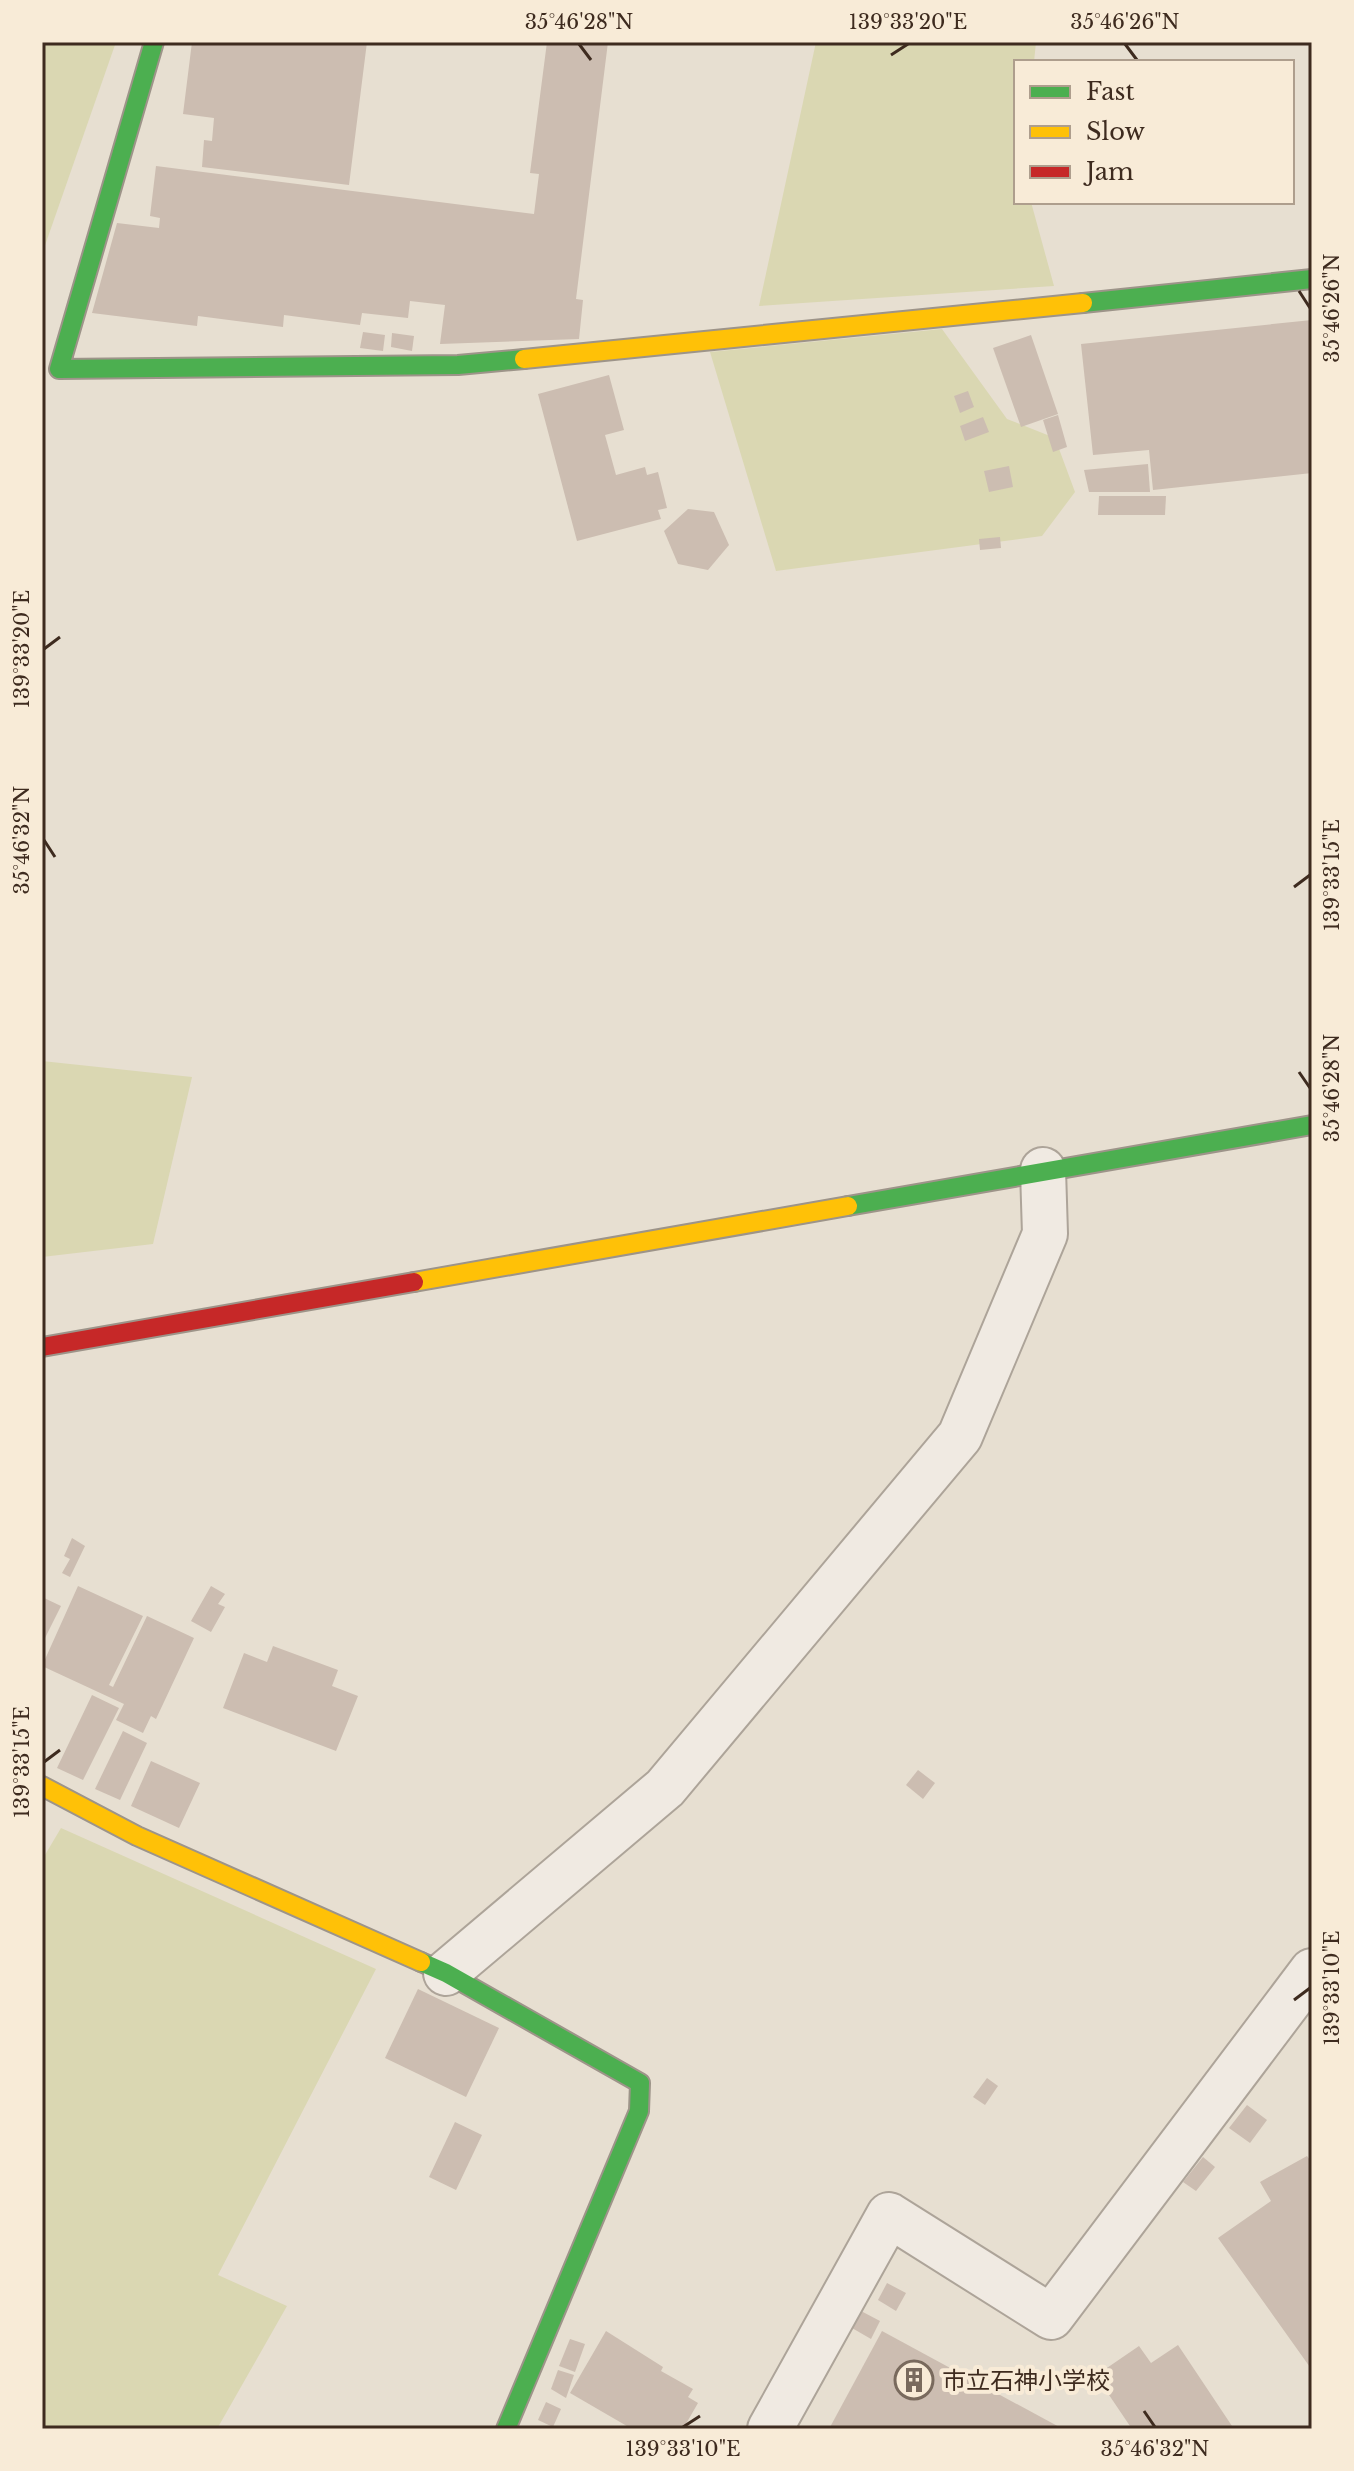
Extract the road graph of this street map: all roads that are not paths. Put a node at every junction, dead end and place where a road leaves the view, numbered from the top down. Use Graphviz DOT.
graph roads {
  1 [pos="154,42"];
  2 [pos="1312,279"];
  3 [pos="1312,1125"];
  4 [pos="1043,1170"];
  5 [pos="42,1347"];
  6 [pos="42,1786"];
  7 [pos="1312,1971"];
  8 [pos="446,1973"];
  9 [pos="506,2429"];
  10 [pos="770,2429"];
  1 -- 2 [label="street"];
  3 -- 4 [label="street"];
  4 -- 5 [label="street"];
  4 -- 8 [label="street"];
  6 -- 8 [label="street"];
  7 -- 10 [label="street"];
  8 -- 9 [label="street"];
}
